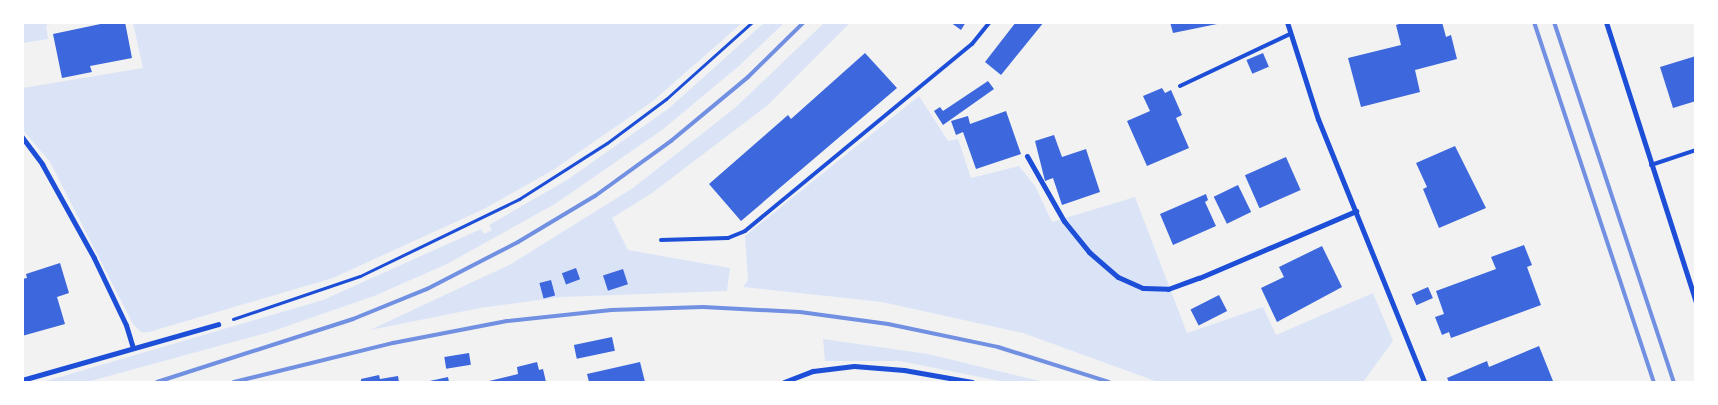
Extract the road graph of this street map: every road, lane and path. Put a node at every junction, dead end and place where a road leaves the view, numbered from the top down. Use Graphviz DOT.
graph roads {
  1 [pos="752,22"];
  2 [pos="990,22"];
  3 [pos="1287,22"];
  4 [pos="1606,22"];
  5 [pos="1290,34"];
  6 [pos="1180,86"];
  7 [pos="22,137"];
  8 [pos="1696,150"];
  9 [pos="1027,156"];
  10 [pos="1651,165"];
  11 [pos="1356,211"];
  12 [pos="661,240"];
  13 [pos="1696,303"];
  14 [pos="218,324"];
  15 [pos="132,348"];
  16 [pos="22,380"];
  17 [pos="784,382"];
  18 [pos="972,382"];
  19 [pos="1424,382"];
  1 -- 14 [label="path"];
  2 -- 12 [label="lane"];
  3 -- 5 [label="street"];
  4 -- 10 [label="street"];
  5 -- 6 [label="lane"];
  5 -- 11 [label="street"];
  7 -- 15 [label="street"];
  8 -- 10 [label="lane"];
  9 -- 11 [label="street"];
  10 -- 13 [label="street"];
  11 -- 19 [label="street"];
  14 -- 15 [label="street"];
  15 -- 16 [label="street"];
  17 -- 18 [label="street"];
}
